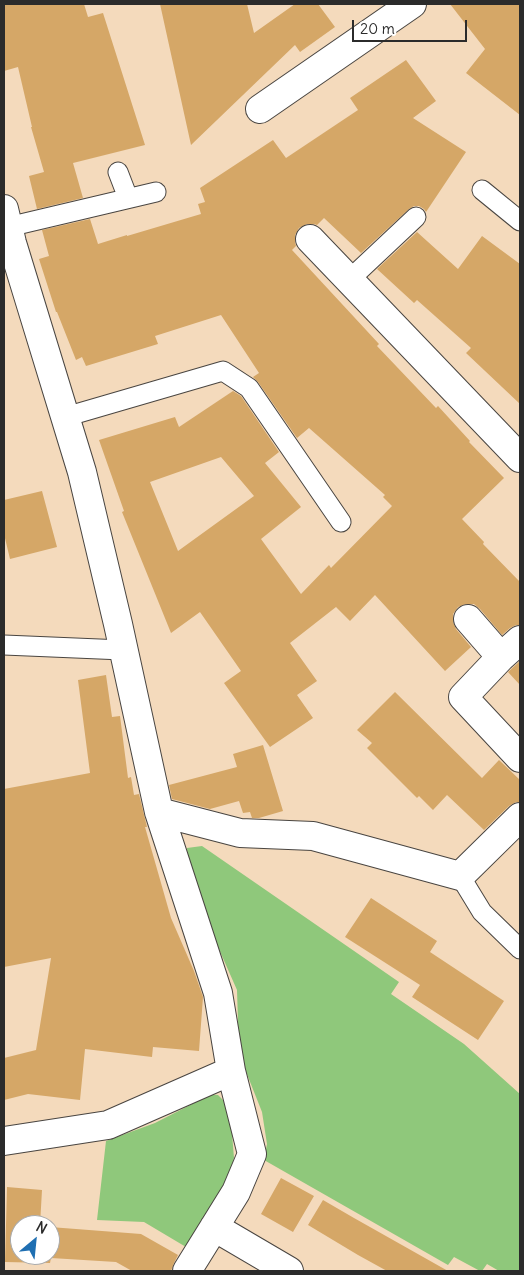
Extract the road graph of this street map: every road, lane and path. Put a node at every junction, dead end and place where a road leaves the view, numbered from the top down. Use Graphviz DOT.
graph roads {
  1 [pos="412,4"];
  2 [pos="260,109"];
  3 [pos="118,172"];
  4 [pos="482,190"];
  5 [pos="156,192"];
  6 [pos="128,198"];
  7 [pos="416,217"];
  8 [pos="6,218"];
  9 [pos="520,220"];
  10 [pos="310,239"];
  11 [pos="349,280"];
  12 [pos="65,417"];
  13 [pos="520,458"];
  14 [pos="341,522"];
  15 [pos="468,619"];
  16 [pos="4,645"];
  17 [pos="511,649"];
  18 [pos="123,650"];
  19 [pos="520,758"];
  20 [pos="159,812"];
  21 [pos="520,817"];
  22 [pos="460,876"];
  23 [pos="520,949"];
  24 [pos="232,1071"];
  25 [pos="4,1141"];
  26 [pos="214,1227"];
  27 [pos="187,1271"];
  28 [pos="289,1271"];
  1 -- 2 [label="street"];
  3 -- 6 [label="lane"];
  4 -- 9 [label="lane"];
  5 -- 6 [label="lane"];
  6 -- 8 [label="lane"];
  7 -- 11 [label="lane"];
  8 -- 12 [label="street"];
  10 -- 11 [label="street"];
  11 -- 13 [label="street"];
  12 -- 14 [label="lane"];
  12 -- 18 [label="street"];
  15 -- 17 [label="street"];
  16 -- 18 [label="lane"];
  17 -- 19 [label="street"];
  18 -- 20 [label="street"];
  20 -- 22 [label="street"];
  20 -- 24 [label="street"];
  21 -- 22 [label="street"];
  22 -- 23 [label="lane"];
  24 -- 25 [label="street"];
  24 -- 26 [label="street"];
  26 -- 27 [label="street"];
  26 -- 28 [label="street"];
}
